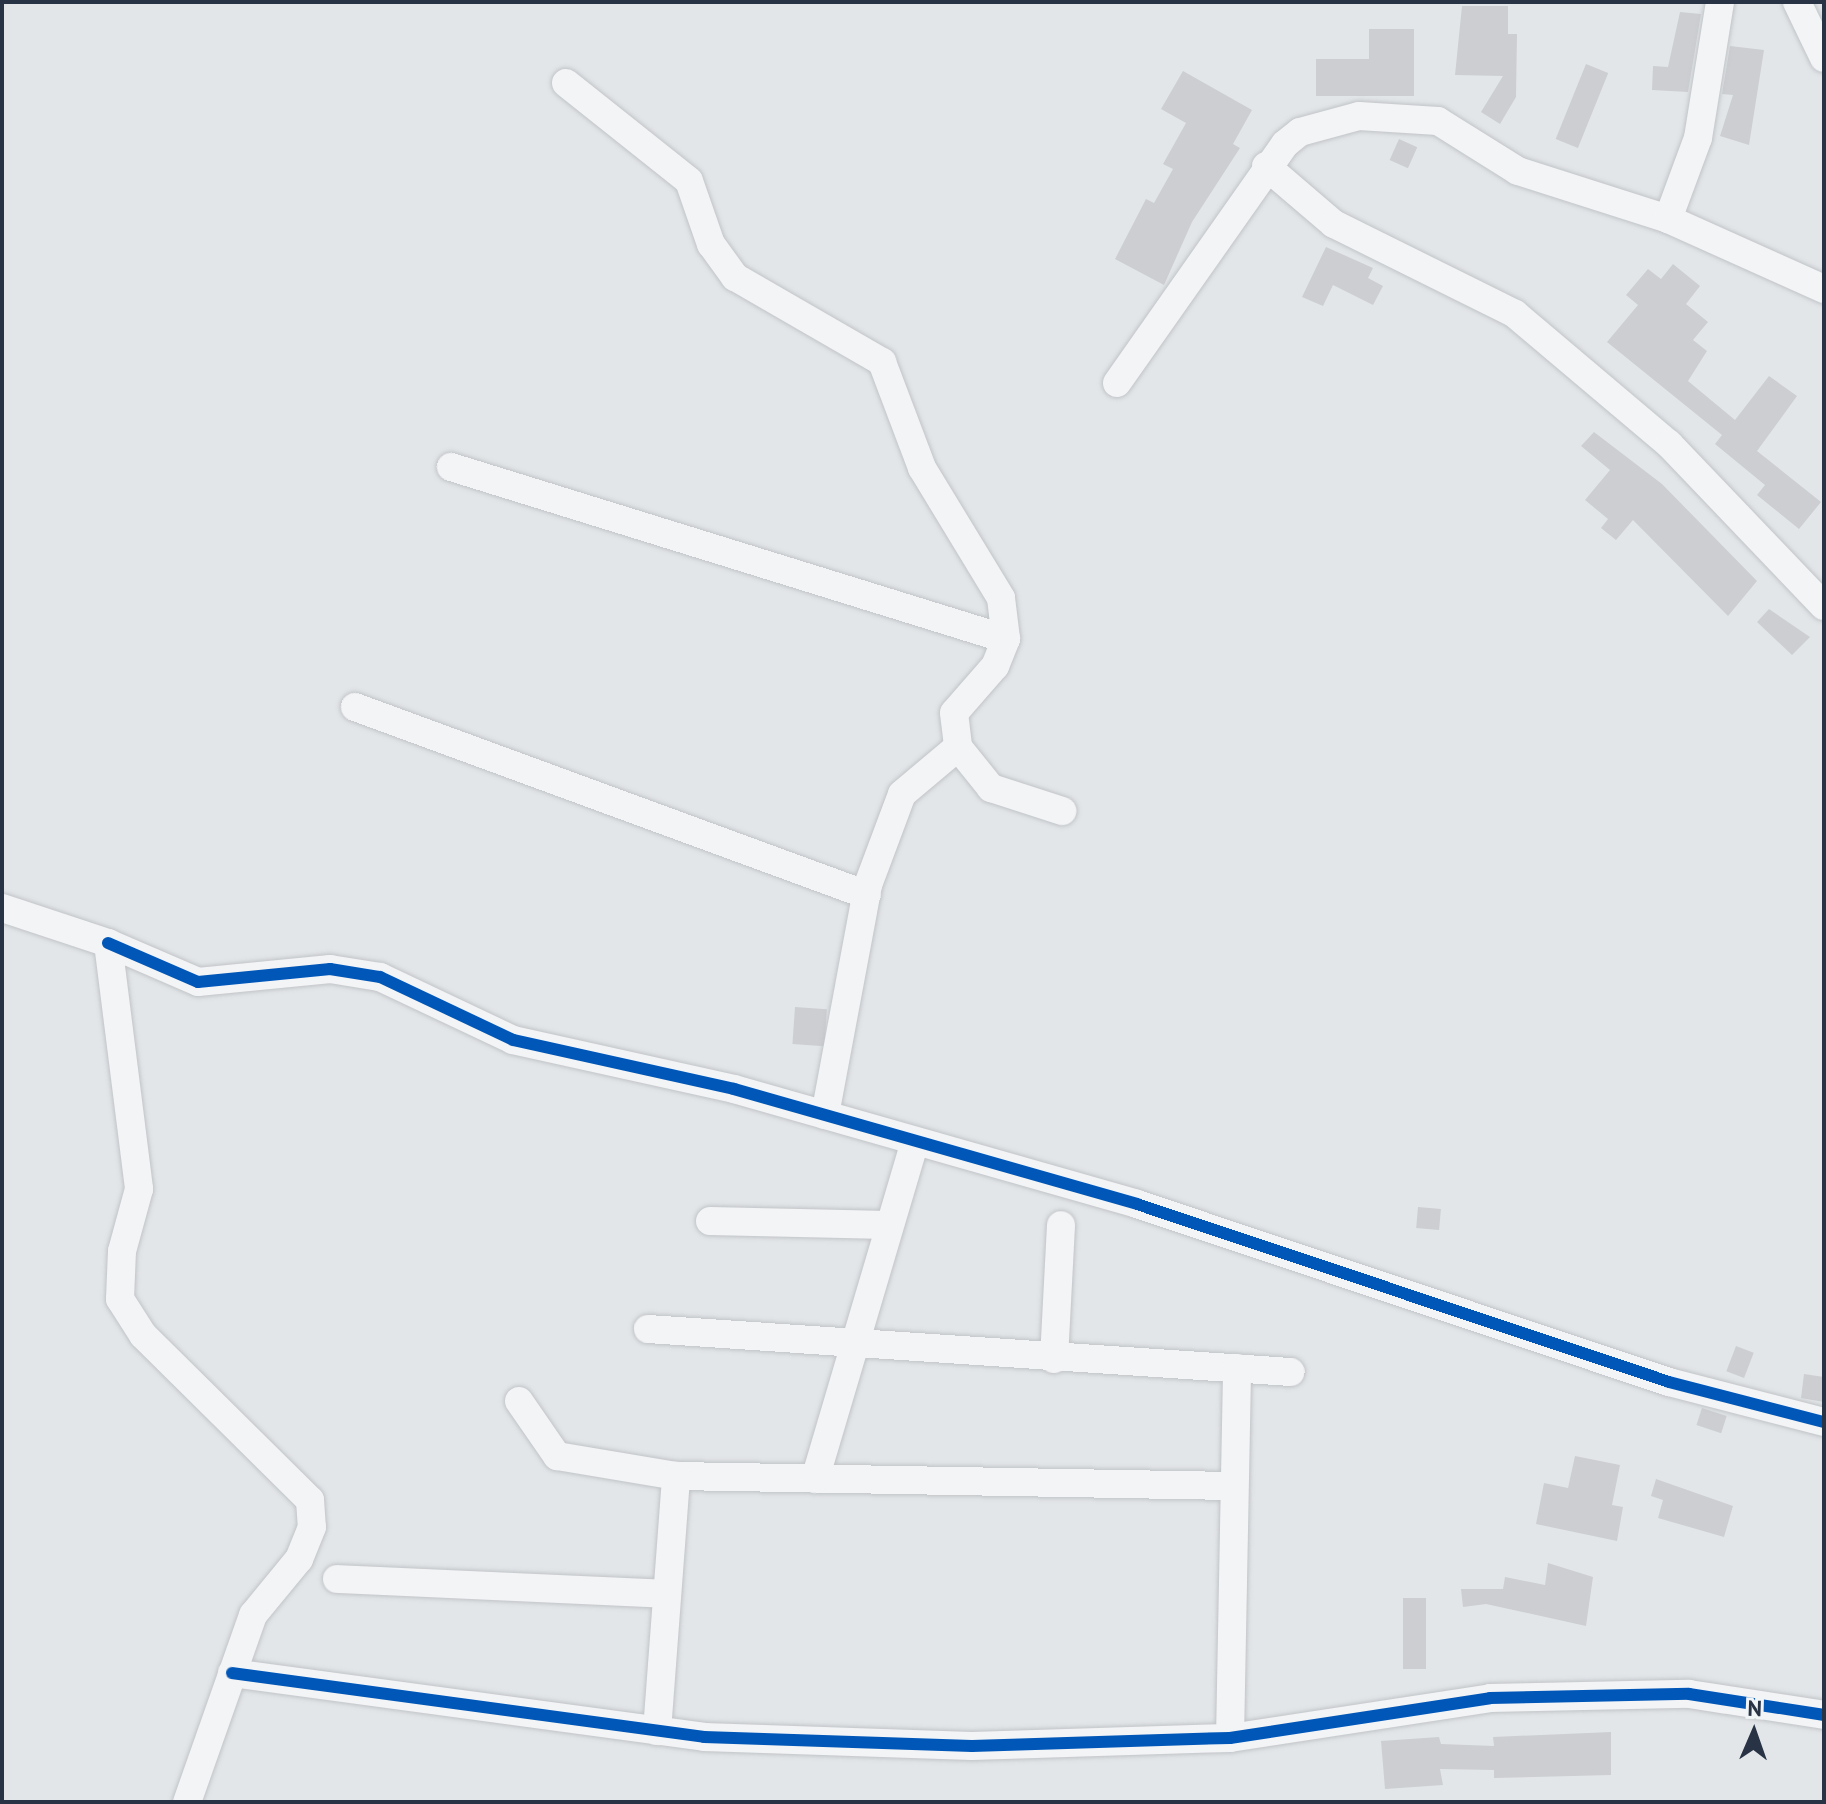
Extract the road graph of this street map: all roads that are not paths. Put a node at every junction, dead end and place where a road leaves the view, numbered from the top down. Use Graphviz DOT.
graph roads {
  1 [pos="1720,2"];
  2 [pos="1797,2"];
  3 [pos="1824,58"];
  4 [pos="566,83"];
  5 [pos="1266,166"];
  6 [pos="1668,219"];
  7 [pos="1824,289"];
  8 [pos="1117,383"];
  9 [pos="451,467"];
  10 [pos="1824,606"];
  11 [pos="1006,639"];
  12 [pos="355,707"];
  13 [pos="958,747"];
  14 [pos="1062,811"];
  15 [pos="867,895"];
  16 [pos="2,908"];
  17 [pos="108,943"];
  18 [pos="825,1115"];
  19 [pos="915,1141"];
  20 [pos="710,1221"];
  21 [pos="888,1225"];
  22 [pos="1061,1225"];
  23 [pos="648,1329"];
  24 [pos="857,1342"];
  25 [pos="1054,1359"];
  26 [pos="1237,1368"];
  27 [pos="1291,1372"];
  28 [pos="519,1401"];
  29 [pos="1824,1422"];
  30 [pos="676,1476"];
  31 [pos="815,1479"];
  32 [pos="1230,1486"];
  33 [pos="337,1579"];
  34 [pos="667,1594"];
  35 [pos="232,1673"];
  36 [pos="1824,1715"];
  37 [pos="657,1731"];
  38 [pos="1230,1738"];
  39 [pos="187,1802"];
  1 -- 6 [label="street"];
  2 -- 3 [label="street"];
  4 -- 11 [label="street"];
  5 -- 6 [label="street"];
  5 -- 8 [label="street"];
  5 -- 10 [label="street"];
  6 -- 7 [label="street"];
  9 -- 11 [label="street"];
  11 -- 13 [label="street"];
  12 -- 15 [label="street"];
  13 -- 14 [label="street"];
  13 -- 15 [label="street"];
  15 -- 18 [label="street"];
  16 -- 17 [label="street"];
  17 -- 18 [label="street"];
  17 -- 35 [label="street"];
  18 -- 19 [label="street"];
  19 -- 21 [label="street"];
  19 -- 29 [label="street"];
  20 -- 21 [label="street"];
  21 -- 24 [label="street"];
  22 -- 25 [label="street"];
  23 -- 24 [label="street"];
  24 -- 25 [label="street"];
  24 -- 31 [label="street"];
  25 -- 26 [label="street"];
  26 -- 27 [label="street"];
  26 -- 32 [label="street"];
  28 -- 30 [label="street"];
  30 -- 31 [label="street"];
  30 -- 34 [label="street"];
  31 -- 32 [label="street"];
  32 -- 38 [label="street"];
  33 -- 34 [label="street"];
  34 -- 37 [label="street"];
  35 -- 37 [label="street"];
  35 -- 39 [label="street"];
  36 -- 38 [label="street"];
  37 -- 38 [label="street"];
}
